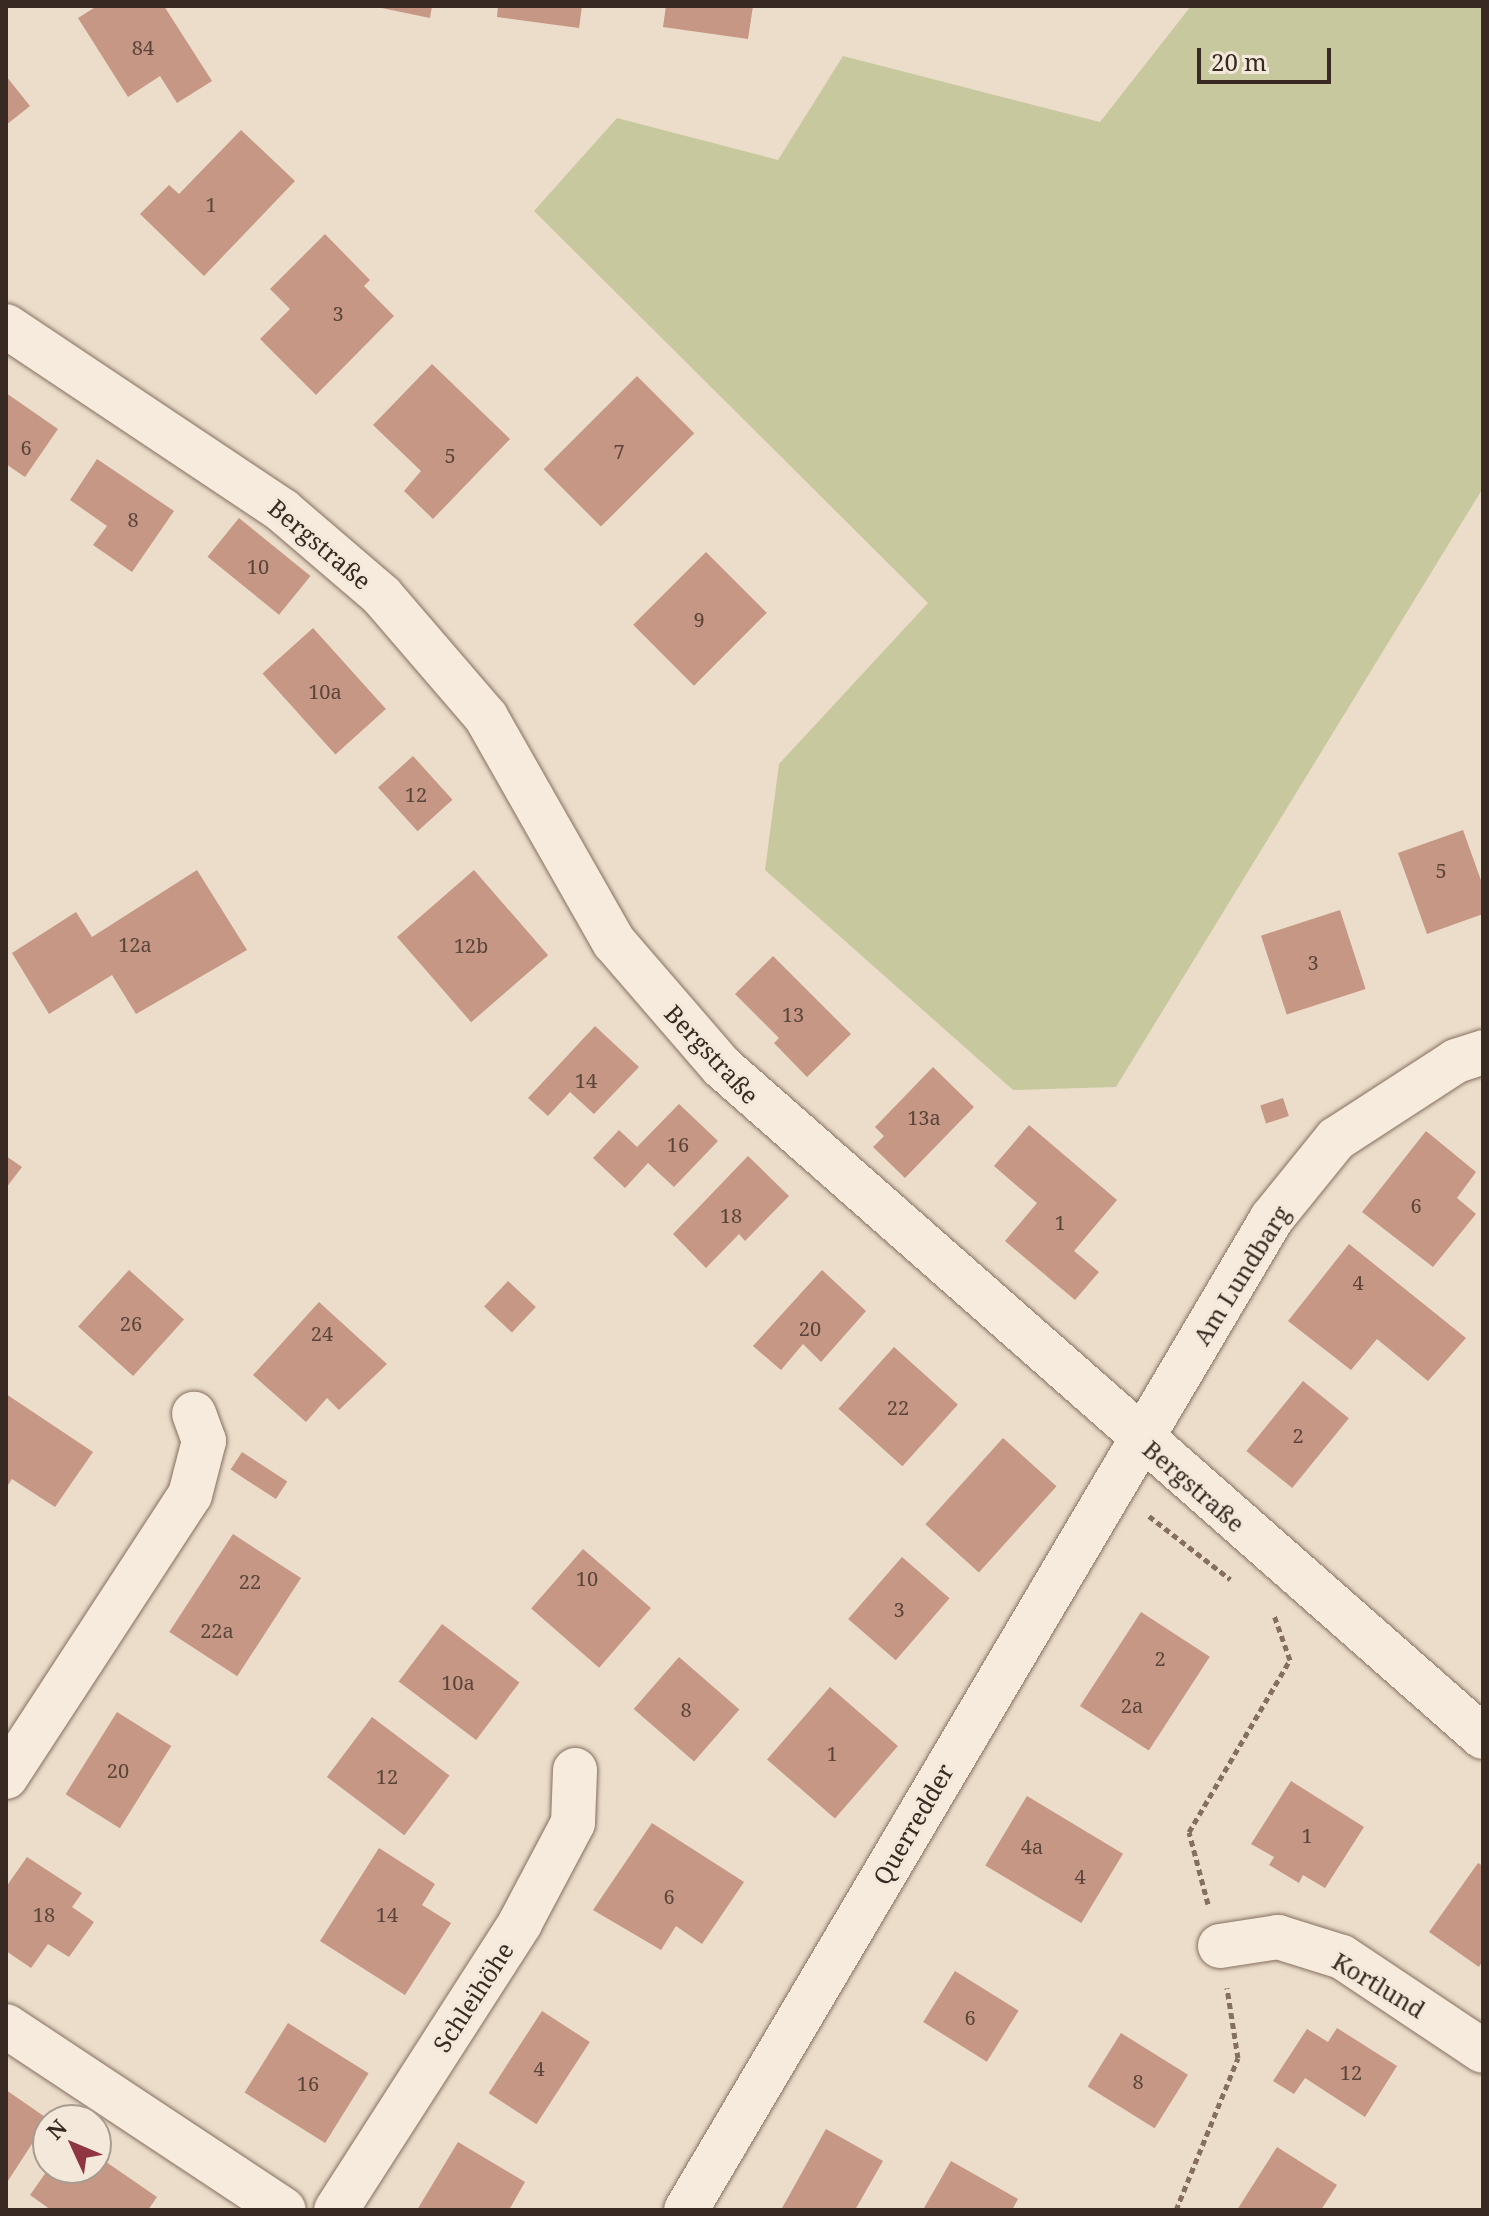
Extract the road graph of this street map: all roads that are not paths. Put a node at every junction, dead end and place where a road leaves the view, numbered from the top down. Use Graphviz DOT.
graph roads {
  1 [pos="6,326"];
  2 [pos="1483,1052"];
  3 [pos="194,1414"];
  4 [pos="1141,1440"];
  5 [pos="1483,1737"];
  6 [pos="575,1770"];
  7 [pos="6,1777"];
  8 [pos="1220,1946"];
  9 [pos="6,2026"];
  10 [pos="1483,2051"];
  11 [pos="284,2210"];
  12 [pos="336,2210"];
  13 [pos="686,2210"];
  1 -- 4 [label="street, Bergstraße"];
  2 -- 4 [label="street, Am Lundbarg"];
  3 -- 7 [label="street"];
  4 -- 5 [label="street, Bergstraße"];
  4 -- 13 [label="street, Querredder"];
  6 -- 12 [label="street, Schleihöhe"];
  8 -- 10 [label="street, Kortlund"];
  9 -- 11 [label="street"];
}
